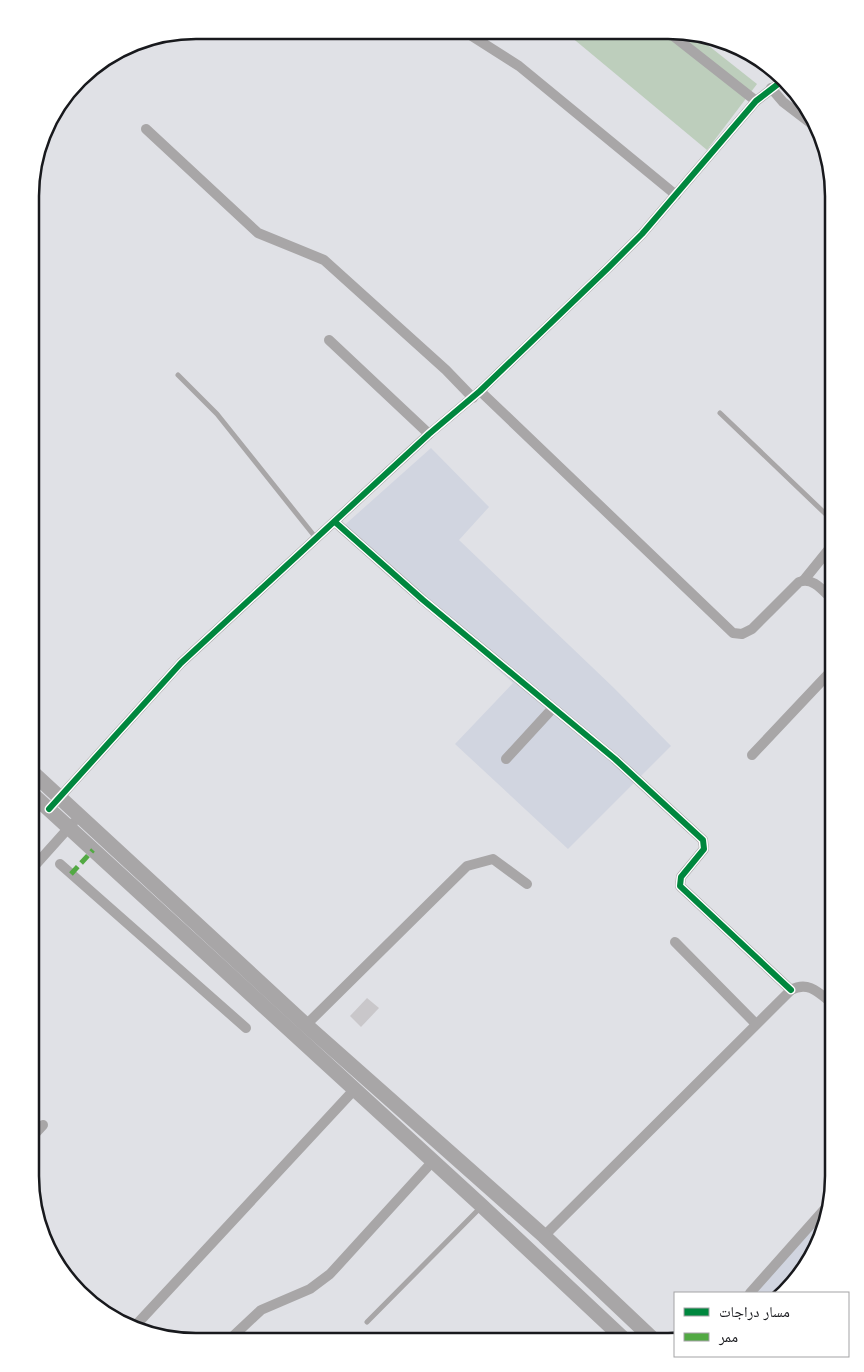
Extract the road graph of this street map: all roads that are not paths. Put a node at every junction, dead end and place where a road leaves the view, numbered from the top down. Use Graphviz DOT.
graph roads {
  1 [pos="477,39"];
  2 [pos="677,39"];
  3 [pos="778,84"];
  4 [pos="771,88"];
  5 [pos="756,101"];
  6 [pos="804,118"];
  7 [pos="146,130"];
  8 [pos="676,195"];
  9 [pos="329,340"];
  10 [pos="178,375"];
  11 [pos="476,394"];
  12 [pos="720,413"];
  13 [pos="429,434"];
  14 [pos="825,513"];
  15 [pos="335,522"];
  16 [pos="316,538"];
  17 [pos="825,554"];
  18 [pos="804,580"];
  19 [pos="825,592"];
  20 [pos="825,678"];
  21 [pos="552,709"];
  22 [pos="752,755"];
  23 [pos="506,759"];
  24 [pos="39,779"];
  25 [pos="59,797"];
  26 [pos="39,802"];
  27 [pos="49,810"];
  28 [pos="81,815"];
  29 [pos="69,828"];
  30 [pos="39,861"];
  31 [pos="60,864"];
  32 [pos="527,884"];
  33 [pos="675,942"];
  34 [pos="791,990"];
  35 [pos="825,998"];
  36 [pos="755,1023"];
  37 [pos="306,1025"];
  38 [pos="246,1028"];
  39 [pos="353,1091"];
  40 [pos="42,1125"];
  41 [pos="39,1128"];
  42 [pos="433,1161"];
  43 [pos="482,1206"];
  44 [pos="821,1213"];
  45 [pos="544,1236"];
  46 [pos="751,1292"];
  47 [pos="139,1322"];
  48 [pos="367,1322"];
  49 [pos="237,1333"];
  50 [pos="617,1333"];
  51 [pos="646,1333"];
  1 -- 8 [label="street"];
  2 -- 5 [label="street"];
  3 -- 4 [label="street"];
  4 -- 5 [label="street"];
  4 -- 6 [label="street"];
  5 -- 8 [label="street"];
  7 -- 11 [label="street"];
  8 -- 11 [label="street"];
  9 -- 13 [label="street"];
  10 -- 16 [label="lane"];
  11 -- 13 [label="street"];
  11 -- 18 [label="street"];
  12 -- 14 [label="lane"];
  13 -- 15 [label="street"];
  15 -- 16 [label="street"];
  15 -- 21 [label="street"];
  16 -- 25 [label="street"];
  17 -- 18 [label="street"];
  18 -- 19 [label="street"];
  20 -- 22 [label="street"];
  21 -- 23 [label="street"];
  21 -- 34 [label="street"];
  24 -- 25 [label="main road"];
  25 -- 27 [label="street"];
  25 -- 28 [label="main road"];
  26 -- 27 [label="main road"];
  27 -- 29 [label="main road"];
  28 -- 29 [label="street"];
  28 -- 37 [label="main road"];
  29 -- 30 [label="street"];
  29 -- 39 [label="main road"];
  31 -- 38 [label="street"];
  32 -- 37 [label="street"];
  33 -- 36 [label="street"];
  34 -- 35 [label="street"];
  34 -- 36 [label="street"];
  36 -- 45 [label="street"];
  37 -- 45 [label="main road"];
  39 -- 42 [label="main road"];
  39 -- 47 [label="street"];
  40 -- 41 [label="street"];
  42 -- 43 [label="main road"];
  42 -- 49 [label="street"];
  43 -- 48 [label="lane"];
  43 -- 50 [label="main road"];
  44 -- 46 [label="street"];
  45 -- 51 [label="main road"];
}
